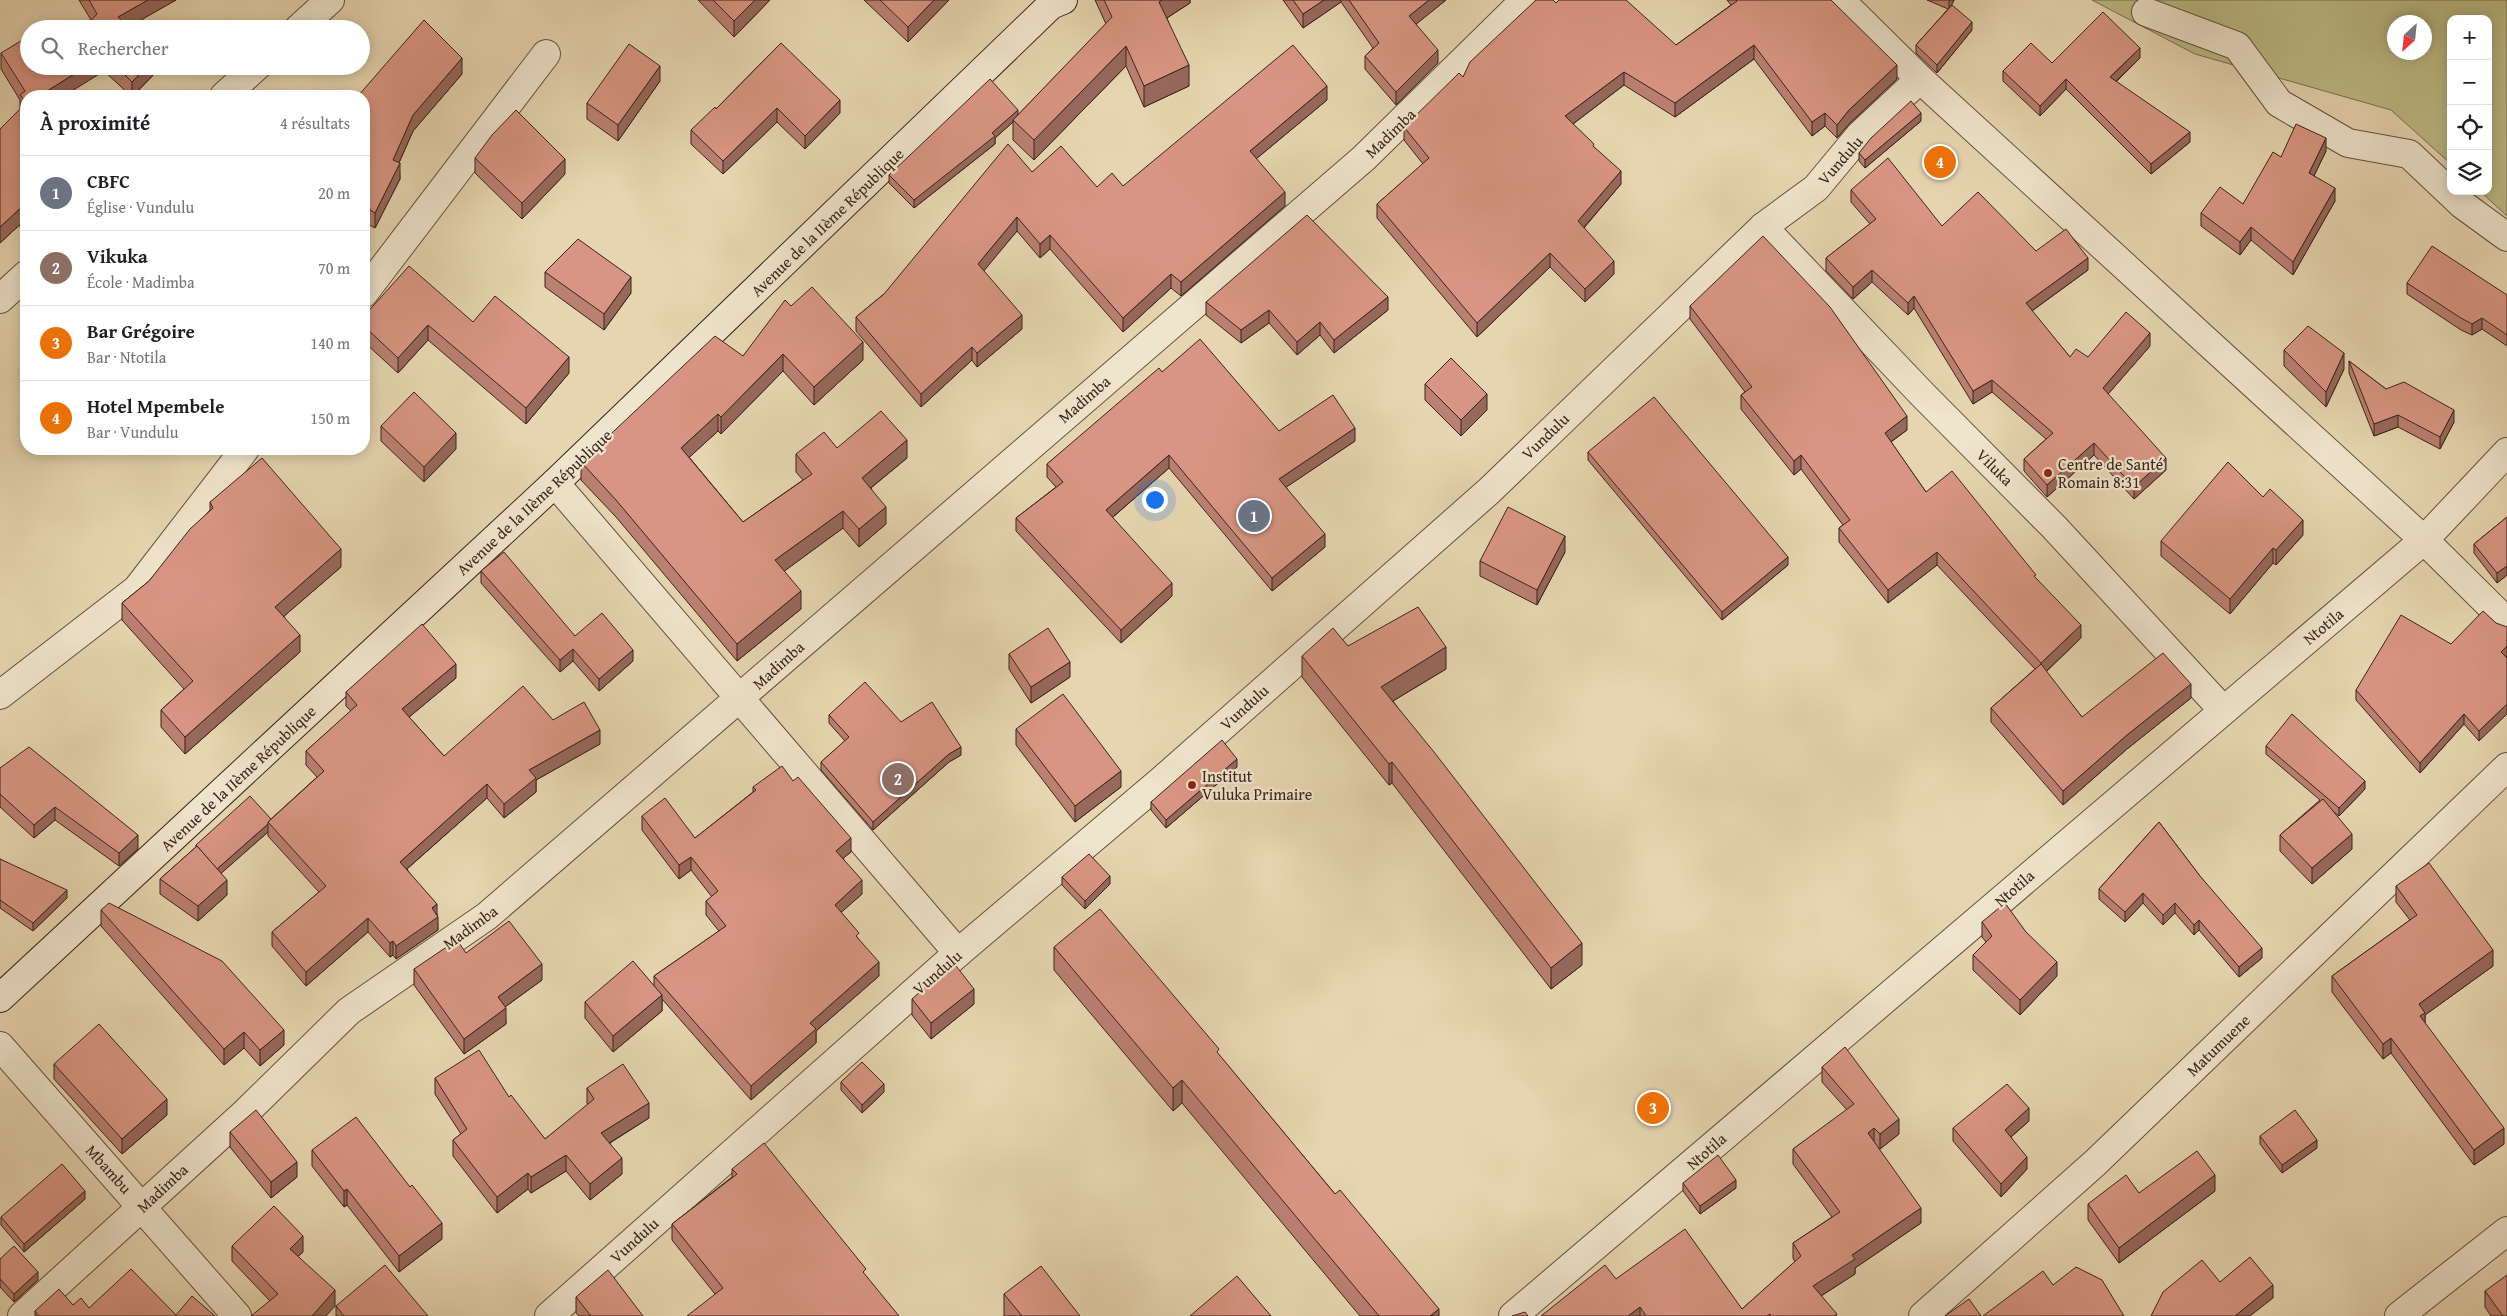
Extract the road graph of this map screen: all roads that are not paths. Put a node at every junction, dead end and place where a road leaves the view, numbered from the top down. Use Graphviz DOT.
graph roads {
  1 [pos="330,0"];
  2 [pos="1063,0"];
  3 [pos="1525,0"];
  4 [pos="1840,0"];
  5 [pos="2146,12"];
  6 [pos="308,20"];
  7 [pos="546,54"];
  8 [pos="247,75"];
  9 [pos="1920,79"];
  10 [pos="231,90"];
  11 [pos="1763,227"];
  12 [pos="2507,237"];
  13 [pos="20,281"];
  14 [pos="370,285"];
  15 [pos="0,299"];
  16 [pos="2507,452"];
  17 [pos="240,455"];
  18 [pos="555,483"];
  19 [pos="2424,540"];
  20 [pos="2507,622"];
  21 [pos="0,695"];
  22 [pos="740,699"];
  23 [pos="2223,710"];
  24 [pos="2507,767"];
  25 [pos="958,953"];
  26 [pos="0,998"];
  27 [pos="0,1046"];
  28 [pos="143,1206"];
  29 [pos="2507,1231"];
  30 [pos="22,1316"];
  31 [pos="237,1316"];
  32 [pos="549,1316"];
  33 [pos="1514,1316"];
  34 [pos="1923,1316"];
  35 [pos="2399,1316"];
  1 -- 6 [label="street"];
  2 -- 18 [label="street, Avenue de la IIème République"];
  3 -- 22 [label="street, Madimba"];
  4 -- 9 [label="street"];
  5 -- 12 [label="street"];
  7 -- 14 [label="street"];
  8 -- 10 [label="street"];
  9 -- 11 [label="street, Vundulu"];
  9 -- 19 [label="street"];
  11 -- 23 [label="street, Viluka"];
  11 -- 25 [label="street, Vundulu"];
  13 -- 15 [label="street"];
  16 -- 19 [label="street, Ntotila"];
  17 -- 21 [label="street"];
  18 -- 22 [label="street"];
  18 -- 26 [label="street, Avenue de la IIème République"];
  19 -- 20 [label="street"];
  19 -- 23 [label="street, Ntotila"];
  22 -- 25 [label="street"];
  22 -- 28 [label="street, Madimba"];
  23 -- 33 [label="street, Ntotila"];
  24 -- 34 [label="street, Matumuene"];
  25 -- 32 [label="street, Vundulu"];
  27 -- 28 [label="street, Mbambu"];
  28 -- 30 [label="street, Madimba"];
  28 -- 31 [label="street, Mbambu"];
  29 -- 35 [label="street"];
}
